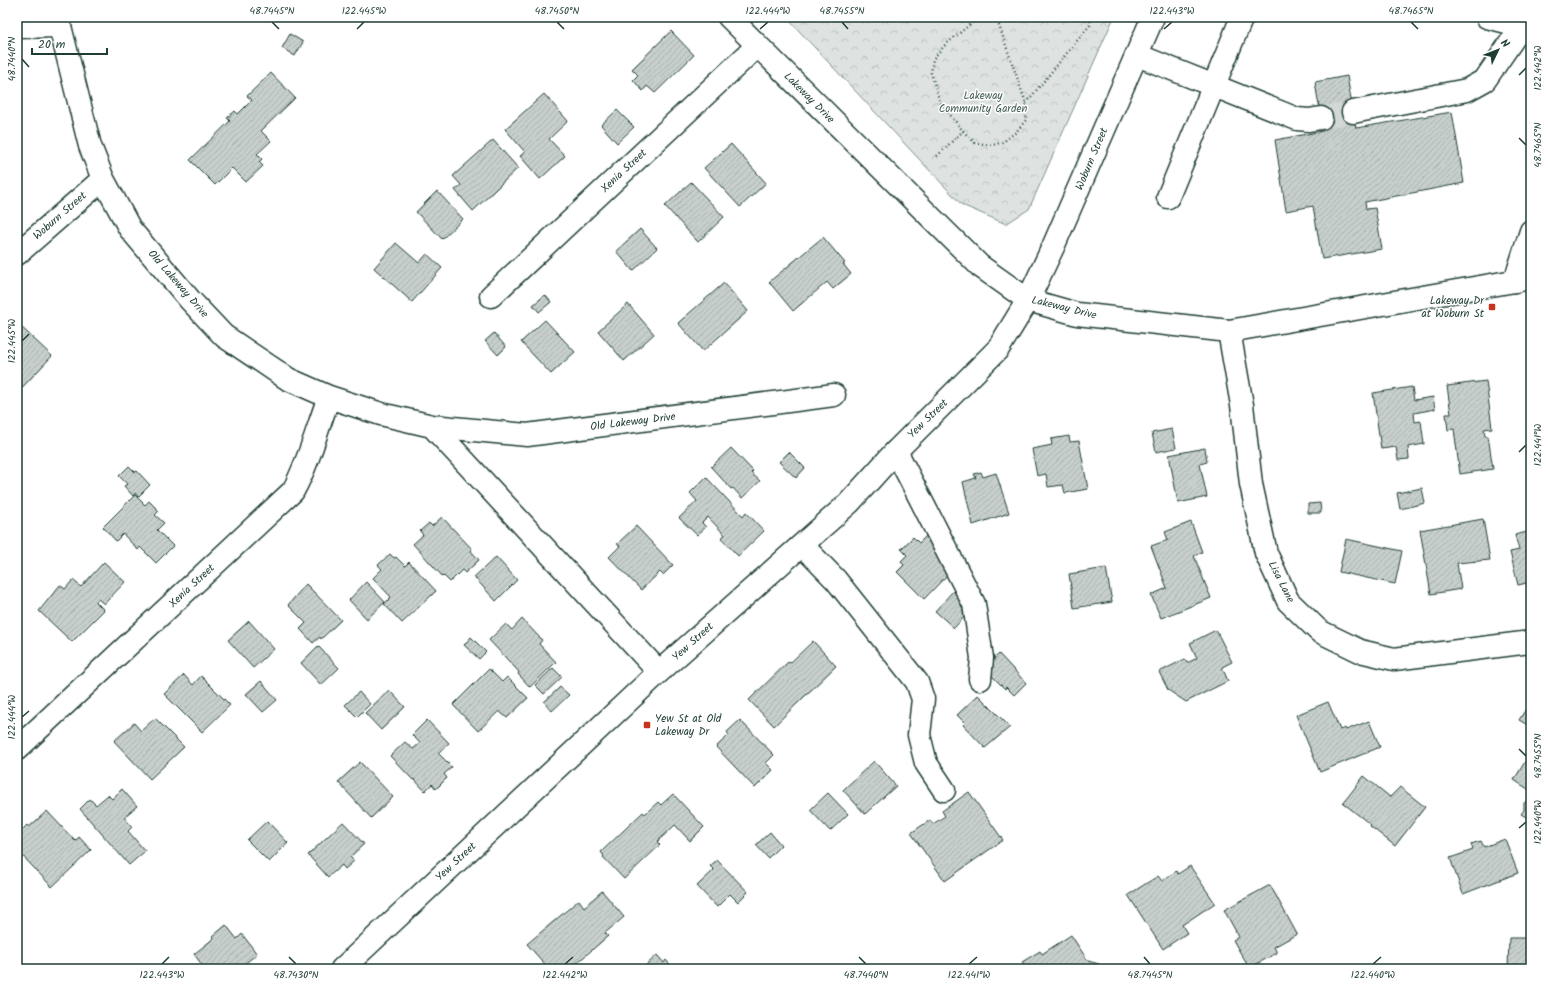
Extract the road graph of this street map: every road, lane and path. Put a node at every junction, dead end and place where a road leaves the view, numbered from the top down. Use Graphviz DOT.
graph roads {
  1 [pos="729,17"];
  2 [pos="979,17"];
  3 [pos="996,17"];
  4 [pos="1091,17"];
  5 [pos="1153,17"];
  6 [pos="1242,17"];
  7 [pos="1487,17"];
  8 [pos="60,22"];
  9 [pos="17,27"];
  10 [pos="1527,27"];
  11 [pos="757,46"];
  12 [pos="1137,55"];
  13 [pos="1214,86"];
  14 [pos="1026,103"];
  15 [pos="1353,112"];
  16 [pos="1321,118"];
  17 [pos="963,131"];
  18 [pos="936,156"];
  19 [pos="103,179"];
  20 [pos="1168,197"];
  21 [pos="1531,231"];
  22 [pos="17,254"];
  23 [pos="1523,280"];
  24 [pos="491,296"];
  25 [pos="1028,300"];
  26 [pos="1229,331"];
  27 [pos="834,394"];
  28 [pos="329,397"];
  29 [pos="432,426"];
  30 [pos="896,451"];
  31 [pos="802,545"];
  32 [pos="1531,642"];
  33 [pos="659,672"];
  34 [pos="980,679"];
  35 [pos="17,749"];
  36 [pos="944,790"];
  37 [pos="342,969"];
  1 -- 11 [label="street, Lakeway Drive"];
  2 -- 17 [label="path"];
  3 -- 14 [label="path"];
  4 -- 14 [label="path"];
  5 -- 12 [label="street, Woburn Street"];
  6 -- 13 [label="street"];
  7 -- 10 [label="street"];
  8 -- 9 [label="street"];
  8 -- 19 [label="street, Old Lakeway Drive"];
  10 -- 15 [label="street"];
  11 -- 24 [label="street, Xenia Street"];
  11 -- 25 [label="street, Lakeway Drive"];
  12 -- 13 [label="street"];
  12 -- 25 [label="street, Woburn Street"];
  13 -- 16 [label="street"];
  13 -- 20 [label="street"];
  14 -- 17 [label="path"];
  17 -- 18 [label="path"];
  19 -- 22 [label="street, Woburn Street"];
  19 -- 28 [label="street, Old Lakeway Drive"];
  21 -- 23 [label="street"];
  23 -- 26 [label="street, Lakeway Drive"];
  25 -- 26 [label="street, Lakeway Drive"];
  25 -- 30 [label="street, Yew Street"];
  26 -- 32 [label="street, Lisa Lane"];
  27 -- 29 [label="street, Old Lakeway Drive"];
  28 -- 29 [label="street, Old Lakeway Drive"];
  28 -- 35 [label="street, Xenia Street"];
  29 -- 33 [label="street"];
  30 -- 31 [label="street, Yew Street"];
  30 -- 34 [label="street"];
  31 -- 33 [label="street, Yew Street"];
  31 -- 36 [label="street"];
  33 -- 37 [label="street, Yew Street"];
}
